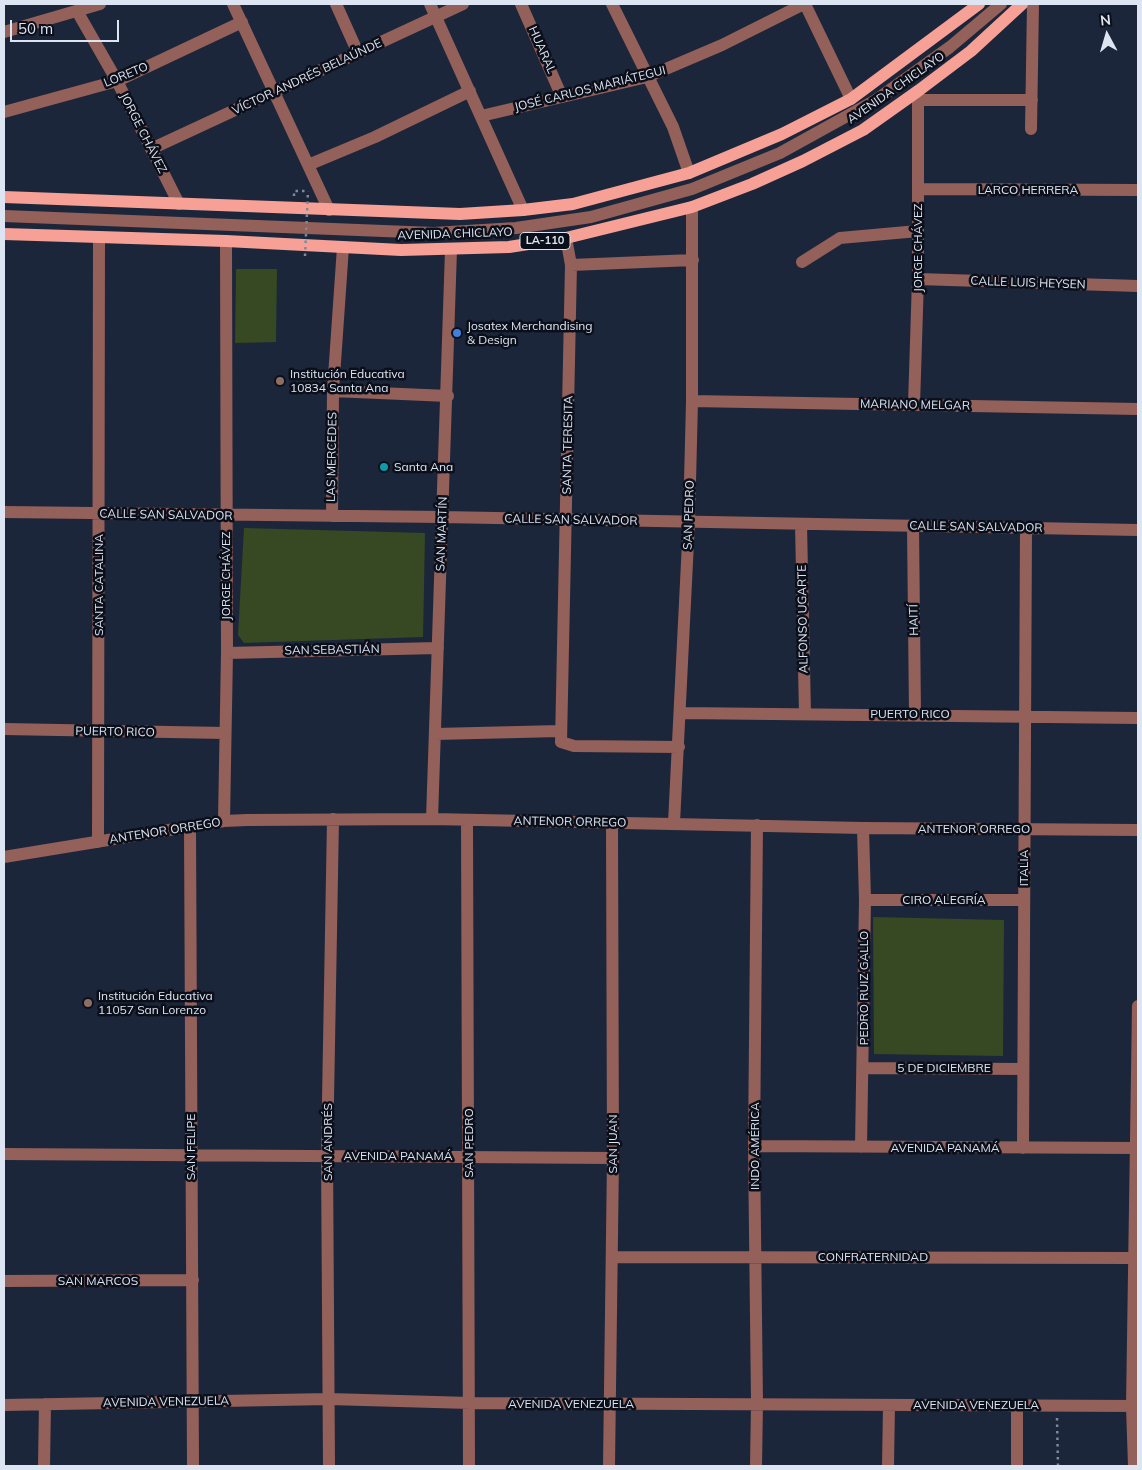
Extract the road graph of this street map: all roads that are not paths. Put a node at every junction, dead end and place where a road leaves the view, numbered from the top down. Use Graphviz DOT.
graph roads {
  1 [pos="100,4"];
  2 [pos="234,4"];
  3 [pos="336,4"];
  4 [pos="430,4"];
  5 [pos="463,4"];
  6 [pos="521,4"];
  7 [pos="612,4"];
  8 [pos="805,4"];
  9 [pos="979,4"];
  10 [pos="1001,4"];
  11 [pos="1022,4"];
  12 [pos="1033,4"];
  13 [pos="77,11"];
  14 [pos="436,16"];
  15 [pos="242,22"];
  16 [pos="4,32"];
  17 [pos="358,53"];
  18 [pos="648,77"];
  19 [pos="117,81"];
  20 [pos="470,91"];
  21 [pos="275,92"];
  22 [pos="918,96"];
  23 [pos="562,97"];
  24 [pos="851,99"];
  25 [pos="1032,100"];
  26 [pos="4,112"];
  27 [pos="481,116"];
  28 [pos="1031,129"];
  29 [pos="151,150"];
  30 [pos="308,165"];
  31 [pos="689,173"];
  32 [pos="918,189"];
  33 [pos="1138,190"];
  34 [pos="4,197"];
  35 [pos="179,204"];
  36 [pos="692,207"];
  37 [pos="329,210"];
  38 [pos="523,210"];
  39 [pos="4,216"];
  40 [pos="918,232"];
  41 [pos="4,234"];
  42 [pos="99,237"];
  43 [pos="566,238"];
  44 [pos="226,241"];
  45 [pos="343,247"];
  46 [pos="451,250"];
  47 [pos="693,260"];
  48 [pos="802,262"];
  49 [pos="571,264"];
  50 [pos="918,279"];
  51 [pos="1138,286"];
  52 [pos="333,391"];
  53 [pos="448,396"];
  54 [pos="692,401"];
  55 [pos="914,405"];
  56 [pos="1138,409"];
  57 [pos="4,512"];
  58 [pos="99,514"];
  59 [pos="226,516"];
  60 [pos="332,516"];
  61 [pos="442,517"];
  62 [pos="566,520"];
  63 [pos="690,522"];
  64 [pos="801,524"];
  65 [pos="913,526"];
  66 [pos="1026,529"];
  67 [pos="1138,530"];
  68 [pos="438,648"];
  69 [pos="227,653"];
  70 [pos="681,714"];
  71 [pos="804,714"];
  72 [pos="915,714"];
  73 [pos="1024,715"];
  74 [pos="1138,718"];
  75 [pos="4,729"];
  76 [pos="99,732"];
  77 [pos="225,733"];
  78 [pos="435,734"];
  79 [pos="560,736"];
  80 [pos="679,747"];
  81 [pos="332,818"];
  82 [pos="432,819"];
  83 [pos="467,820"];
  84 [pos="224,821"];
  85 [pos="612,822"];
  86 [pos="674,823"];
  87 [pos="757,825"];
  88 [pos="190,828"];
  89 [pos="863,828"];
  90 [pos="1024,829"];
  91 [pos="1138,830"];
  92 [pos="98,842"];
  93 [pos="4,857"];
  94 [pos="865,900"];
  95 [pos="1024,900"];
  96 [pos="1138,1006"];
  97 [pos="864,1068"];
  98 [pos="1023,1069"];
  99 [pos="754,1146"];
  100 [pos="861,1147"];
  101 [pos="1023,1148"];
  102 [pos="1136,1148"];
  103 [pos="4,1154"];
  104 [pos="190,1155"];
  105 [pos="327,1156"];
  106 [pos="469,1157"];
  107 [pos="613,1158"];
  108 [pos="1137,1196"];
  109 [pos="612,1257"];
  110 [pos="756,1257"];
  111 [pos="1135,1258"];
  112 [pos="193,1280"];
  113 [pos="4,1281"];
  114 [pos="329,1399"];
  115 [pos="194,1402"];
  116 [pos="470,1403"];
  117 [pos="45,1404"];
  118 [pos="610,1404"];
  119 [pos="757,1404"];
  120 [pos="4,1405"];
  121 [pos="889,1405"];
  122 [pos="1017,1406"];
  123 [pos="1135,1406"];
  124 [pos="44,1466"];
  125 [pos="193,1466"];
  126 [pos="329,1466"];
  127 [pos="469,1466"];
  128 [pos="609,1466"];
  129 [pos="756,1466"];
  130 [pos="888,1466"];
  131 [pos="1017,1466"];
  132 [pos="1134,1466"];
  1 -- 13 [label="street"];
  2 -- 15 [label="street"];
  3 -- 17 [label="street"];
  4 -- 14 [label="street"];
  5 -- 14 [label="street, VÍCTOR ANDRÉS BELAÚNDE"];
  6 -- 23 [label="street, HUARAL"];
  7 -- 18 [label="street"];
  8 -- 18 [label="street, JOSÉ CARLOS MARIÁTEGUI"];
  8 -- 24 [label="street"];
  9 -- 24 [label="main road, AVENIDA CHICLAYO"];
  10 -- 39 [label="street, AVENIDA CHICLAYO"];
  11 -- 22 [label="main road, AVENIDA CHICLAYO / LA-110"];
  12 -- 25 [label="street"];
  13 -- 16 [label="street"];
  13 -- 19 [label="street, JORGE CHÁVEZ"];
  14 -- 17 [label="street, VÍCTOR ANDRÉS BELAÚNDE"];
  14 -- 20 [label="street"];
  15 -- 19 [label="street, LORETO"];
  15 -- 21 [label="street"];
  17 -- 21 [label="street, VÍCTOR ANDRÉS BELAÚNDE"];
  18 -- 23 [label="street, JOSÉ CARLOS MARIÁTEGUI"];
  18 -- 31 [label="street"];
  19 -- 26 [label="street, LORETO"];
  19 -- 29 [label="street, JORGE CHÁVEZ"];
  20 -- 27 [label="street"];
  20 -- 30 [label="street"];
  21 -- 29 [label="street, VÍCTOR ANDRÉS BELAÚNDE"];
  21 -- 30 [label="street"];
  22 -- 25 [label="street"];
  22 -- 32 [label="street, JORGE CHÁVEZ"];
  22 -- 36 [label="main road, AVENIDA CHICLAYO / LA-110"];
  23 -- 27 [label="street, JOSÉ CARLOS MARIÁTEGUI"];
  24 -- 31 [label="main road, AVENIDA CHICLAYO"];
  25 -- 28 [label="street"];
  27 -- 38 [label="street"];
  29 -- 35 [label="street, JORGE CHÁVEZ"];
  30 -- 37 [label="street"];
  31 -- 38 [label="main road, AVENIDA CHICLAYO"];
  32 -- 33 [label="street, LARCO HERRERA"];
  32 -- 40 [label="street, JORGE CHÁVEZ"];
  34 -- 35 [label="main road, AVENIDA CHICLAYO"];
  35 -- 37 [label="main road, AVENIDA CHICLAYO"];
  36 -- 43 [label="main road, AVENIDA CHICLAYO / LA-110"];
  36 -- 47 [label="street, SAN PEDRO"];
  37 -- 38 [label="main road, AVENIDA CHICLAYO"];
  40 -- 48 [label="street"];
  40 -- 50 [label="street, JORGE CHÁVEZ"];
  41 -- 42 [label="main road, AVENIDA CHICLAYO / LA-110"];
  42 -- 44 [label="main road, AVENIDA CHICLAYO / LA-110"];
  42 -- 58 [label="street, SANTA CATALINA"];
  43 -- 46 [label="main road, AVENIDA CHICLAYO / LA-110"];
  43 -- 49 [label="street, SANTA TERESITA"];
  44 -- 45 [label="main road, AVENIDA CHICLAYO / LA-110"];
  44 -- 59 [label="street, JORGE CHÁVEZ"];
  45 -- 46 [label="main road, AVENIDA CHICLAYO / LA-110"];
  45 -- 52 [label="street, LAS MERCEDES"];
  46 -- 53 [label="street, SAN MARTÍN"];
  47 -- 49 [label="street"];
  47 -- 54 [label="street, SAN PEDRO"];
  49 -- 62 [label="street, SANTA TERESITA"];
  50 -- 51 [label="street, CALLE LUIS HEYSEN"];
  50 -- 55 [label="street, JORGE CHÁVEZ"];
  52 -- 53 [label="street"];
  52 -- 60 [label="street, LAS MERCEDES"];
  53 -- 61 [label="street, SAN MARTÍN"];
  54 -- 55 [label="street, MARIANO MELGAR"];
  54 -- 63 [label="street, SAN PEDRO"];
  55 -- 56 [label="street, MARIANO MELGAR"];
  57 -- 58 [label="street, CALLE SAN SALVADOR"];
  58 -- 59 [label="street, CALLE SAN SALVADOR"];
  58 -- 76 [label="street, SANTA CATALINA"];
  59 -- 60 [label="street, CALLE SAN SALVADOR"];
  59 -- 69 [label="street, JORGE CHÁVEZ"];
  60 -- 61 [label="street, CALLE SAN SALVADOR"];
  61 -- 62 [label="street, CALLE SAN SALVADOR"];
  61 -- 68 [label="street, SAN MARTÍN"];
  62 -- 63 [label="street, CALLE SAN SALVADOR"];
  62 -- 79 [label="street, SANTA TERESITA"];
  63 -- 64 [label="street, CALLE SAN SALVADOR"];
  63 -- 70 [label="street, SAN PEDRO"];
  64 -- 65 [label="street, CALLE SAN SALVADOR"];
  64 -- 71 [label="street, ALFONSO UGARTE"];
  65 -- 66 [label="street, CALLE SAN SALVADOR"];
  65 -- 72 [label="street, HAITÍ"];
  66 -- 67 [label="street, CALLE SAN SALVADOR"];
  66 -- 73 [label="street, ITALIA"];
  68 -- 69 [label="street, SAN SEBASTIÁN"];
  68 -- 78 [label="street, SAN MARTÍN"];
  69 -- 77 [label="street, JORGE CHÁVEZ"];
  70 -- 71 [label="street, PUERTO RICO"];
  70 -- 80 [label="street, SAN PEDRO"];
  71 -- 72 [label="street, PUERTO RICO"];
  72 -- 73 [label="street, PUERTO RICO"];
  73 -- 74 [label="street, PUERTO RICO"];
  73 -- 90 [label="street, ITALIA"];
  75 -- 76 [label="street, PUERTO RICO"];
  76 -- 77 [label="street, PUERTO RICO"];
  76 -- 92 [label="street, SANTA CATALINA"];
  77 -- 84 [label="street, JORGE CHÁVEZ"];
  78 -- 79 [label="street"];
  78 -- 82 [label="street, SAN MARTÍN"];
  79 -- 80 [label="street"];
  80 -- 86 [label="street, SAN PEDRO"];
  81 -- 82 [label="street, ANTENOR ORREGO"];
  81 -- 84 [label="street, ANTENOR ORREGO"];
  81 -- 105 [label="street, SAN ANDRÉS"];
  82 -- 83 [label="street, ANTENOR ORREGO"];
  83 -- 85 [label="street, ANTENOR ORREGO"];
  83 -- 106 [label="street, SAN PEDRO"];
  84 -- 88 [label="street, ANTENOR ORREGO"];
  85 -- 86 [label="street, ANTENOR ORREGO"];
  85 -- 107 [label="street, SAN JUAN"];
  86 -- 87 [label="street, ANTENOR ORREGO"];
  87 -- 89 [label="street, ANTENOR ORREGO"];
  87 -- 99 [label="street, INDO AMÉRICA"];
  88 -- 92 [label="street, ANTENOR ORREGO"];
  88 -- 104 [label="street, SAN FELIPE"];
  89 -- 90 [label="street, ANTENOR ORREGO"];
  89 -- 94 [label="street, PEDRO RUIZ GALLO"];
  90 -- 91 [label="street, ANTENOR ORREGO"];
  90 -- 95 [label="street, ITALIA"];
  92 -- 93 [label="street, ANTENOR ORREGO"];
  94 -- 95 [label="street, CIRO ALEGRÍA"];
  94 -- 97 [label="street, PEDRO RUIZ GALLO"];
  95 -- 98 [label="street, ITALIA"];
  96 -- 102 [label="street"];
  97 -- 98 [label="street, 5 DE DICIEMBRE"];
  97 -- 100 [label="street, PEDRO RUIZ GALLO"];
  98 -- 101 [label="street, ITALIA"];
  99 -- 100 [label="street, AVENIDA PANAMÁ"];
  99 -- 110 [label="street, INDO AMÉRICA"];
  100 -- 101 [label="street, AVENIDA PANAMÁ"];
  101 -- 102 [label="street, AVENIDA PANAMÁ"];
  102 -- 108 [label="street"];
  103 -- 104 [label="street, AVENIDA PANAMÁ"];
  104 -- 105 [label="street, AVENIDA PANAMÁ"];
  104 -- 112 [label="street, SAN FELIPE"];
  105 -- 106 [label="street, AVENIDA PANAMÁ"];
  105 -- 114 [label="street, SAN ANDRÉS"];
  106 -- 107 [label="street, AVENIDA PANAMÁ"];
  106 -- 116 [label="street, SAN PEDRO"];
  107 -- 109 [label="street, SAN JUAN"];
  108 -- 111 [label="street"];
  109 -- 110 [label="street, CONFRATERNIDAD"];
  109 -- 118 [label="street, SAN JUAN"];
  110 -- 111 [label="street, CONFRATERNIDAD"];
  110 -- 119 [label="street, INDO AMÉRICA"];
  111 -- 123 [label="street"];
  112 -- 113 [label="street, SAN MARCOS"];
  112 -- 115 [label="street, SAN FELIPE"];
  114 -- 115 [label="street, AVENIDA VENEZUELA"];
  114 -- 116 [label="street, AVENIDA VENEZUELA"];
  114 -- 126 [label="street, SAN ANDRÉS"];
  115 -- 117 [label="street, AVENIDA VENEZUELA"];
  115 -- 125 [label="street, SAN FELIPE"];
  116 -- 118 [label="street, AVENIDA VENEZUELA"];
  116 -- 127 [label="street, SAN PEDRO"];
  117 -- 120 [label="street, AVENIDA VENEZUELA"];
  117 -- 124 [label="street"];
  118 -- 119 [label="street, AVENIDA VENEZUELA"];
  118 -- 128 [label="street, SAN JUAN"];
  119 -- 121 [label="street, AVENIDA VENEZUELA"];
  119 -- 129 [label="street, INDO AMÉRICA"];
  121 -- 122 [label="street, AVENIDA VENEZUELA"];
  121 -- 130 [label="street"];
  122 -- 123 [label="street, AVENIDA VENEZUELA"];
  122 -- 131 [label="street"];
  123 -- 132 [label="street"];
}
